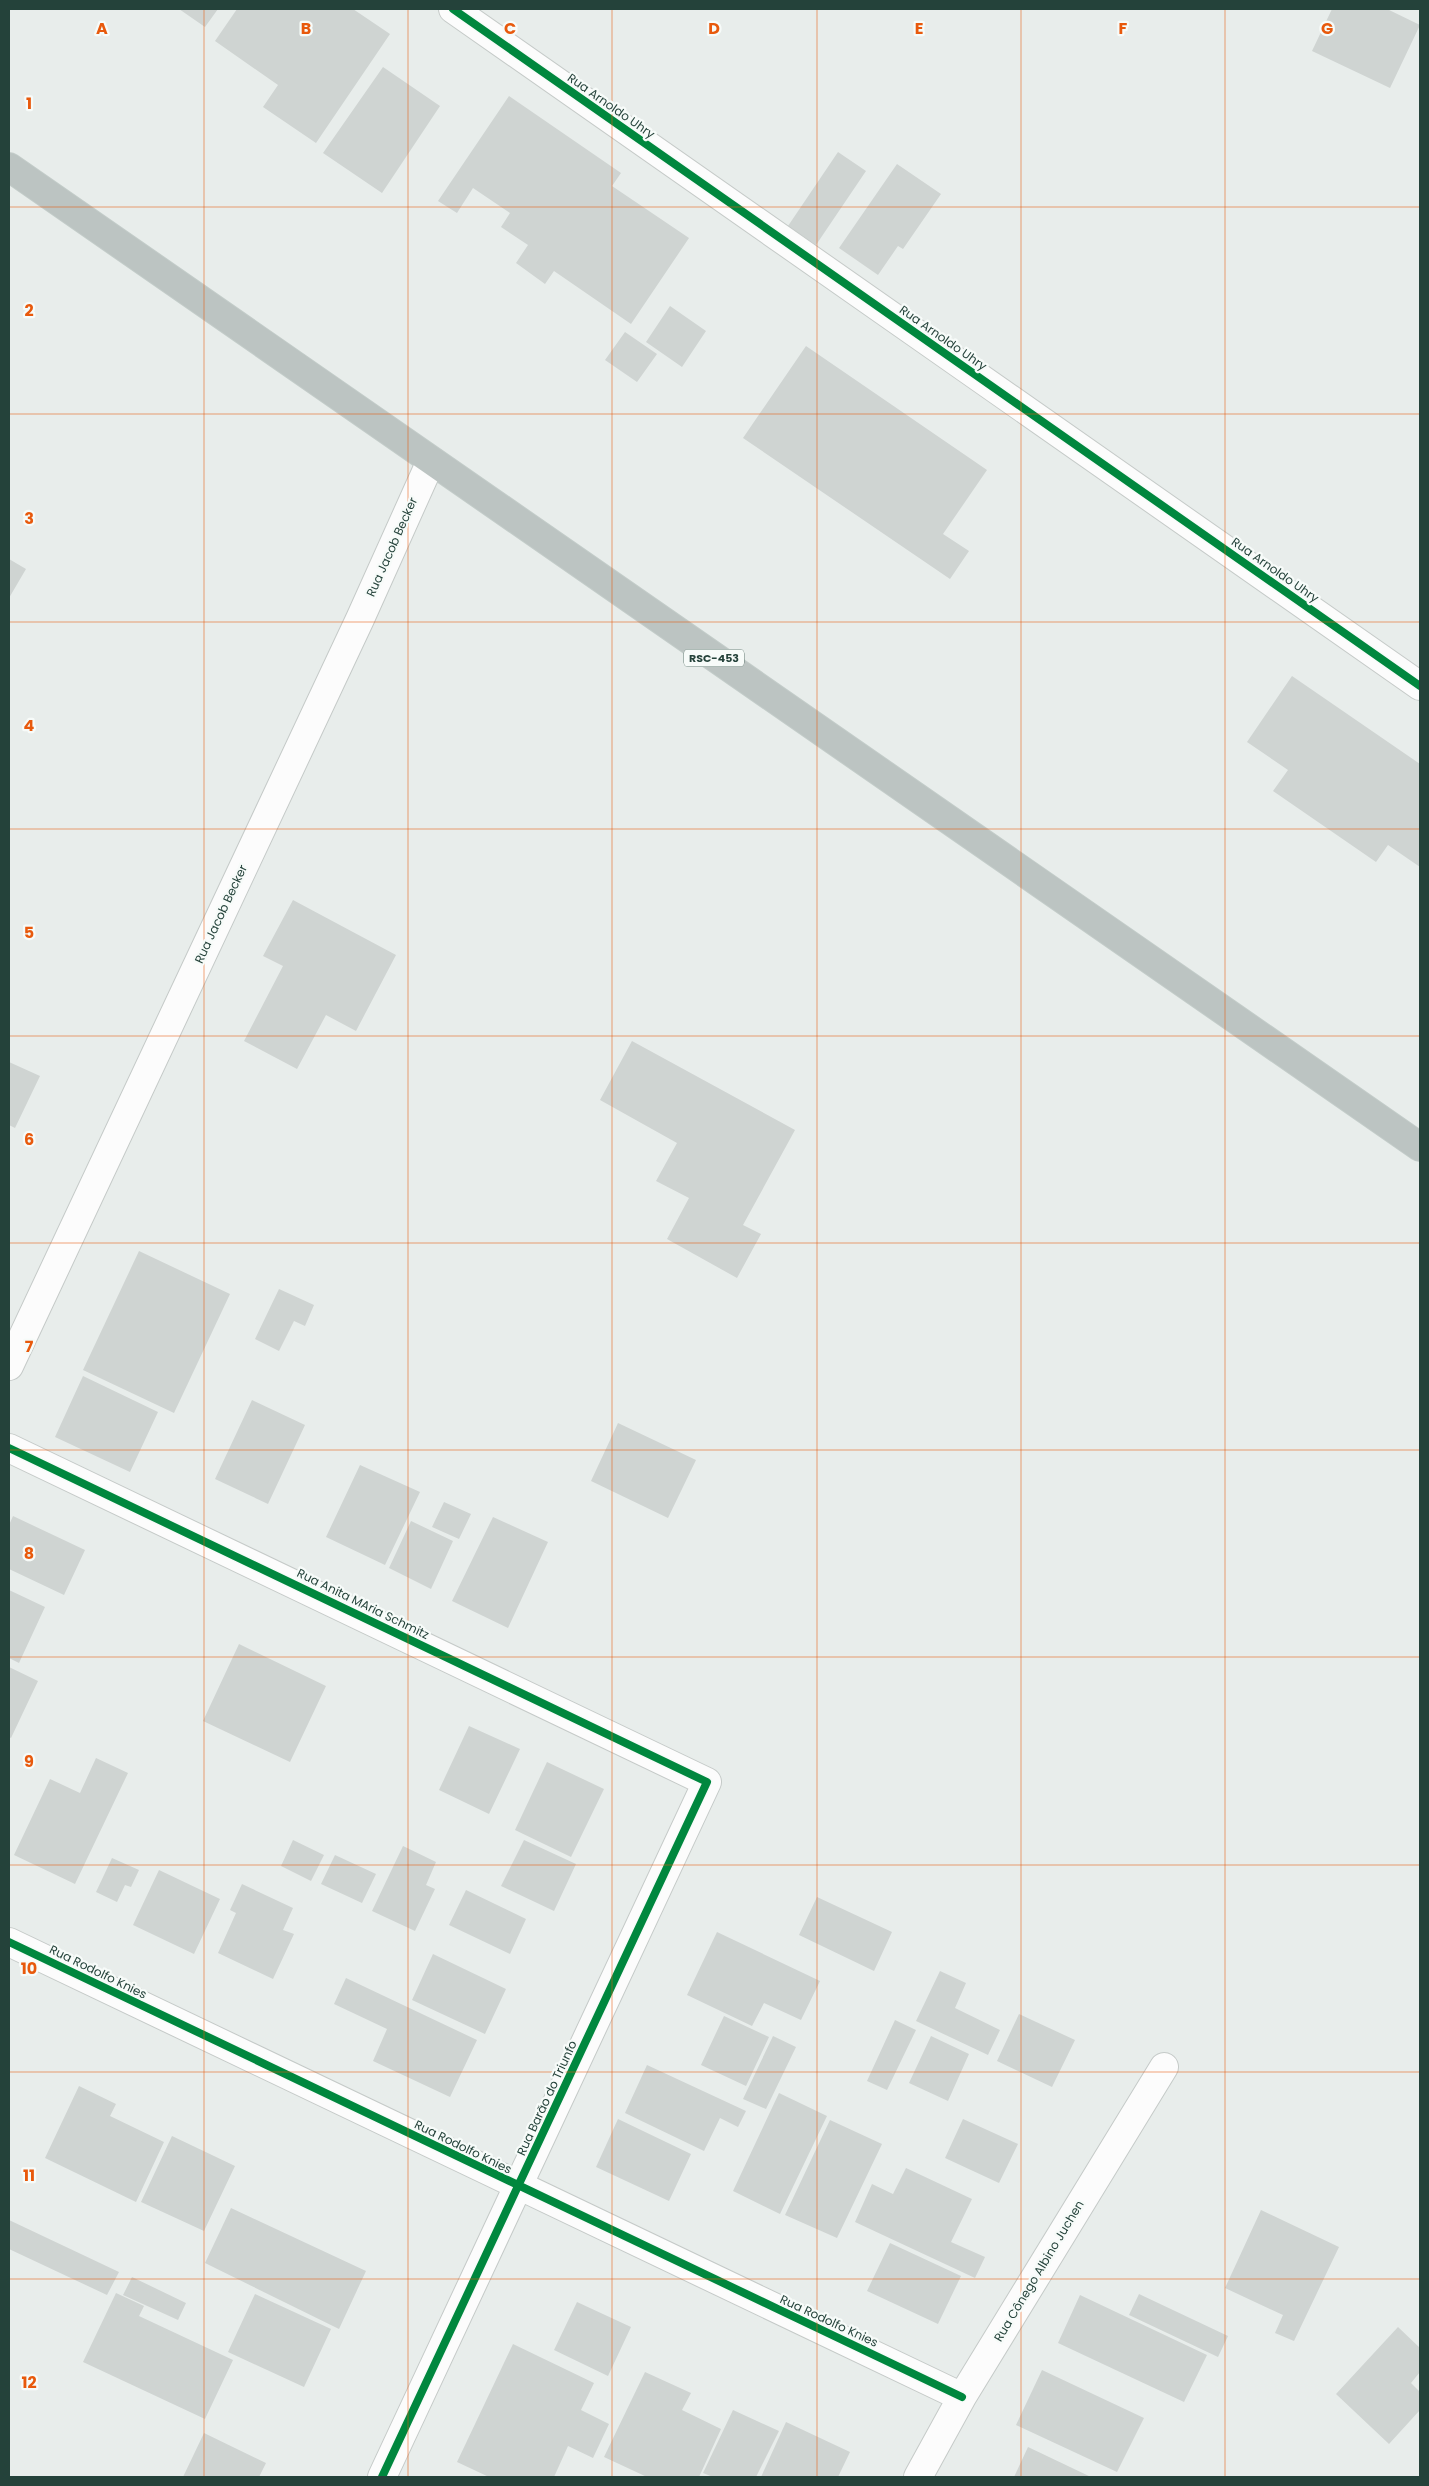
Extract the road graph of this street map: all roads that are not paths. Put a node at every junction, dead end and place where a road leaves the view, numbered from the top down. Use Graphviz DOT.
graph roads {
  1 [pos="452,9"];
  2 [pos="9,167"];
  3 [pos="430,461"];
  4 [pos="1420,686"];
  5 [pos="1420,1147"];
  6 [pos="9,1366"];
  7 [pos="9,1448"];
  8 [pos="707,1782"];
  9 [pos="9,1942"];
  10 [pos="1164,2067"];
  11 [pos="518,2186"];
  12 [pos="962,2397"];
  13 [pos="382,2477"];
  14 [pos="918,2477"];
  1 -- 4 [label="street, Rua Arnoldo Uhry"];
  2 -- 3 [label="highway, RSC-453"];
  3 -- 5 [label="highway, RSC-453"];
  3 -- 6 [label="street, Rua Jacob Becker"];
  7 -- 8 [label="street, Rua Anita MAria Schmitz"];
  8 -- 11 [label="street, Rua Barão do Triunfo"];
  9 -- 11 [label="street, Rua Rodolfo Knies"];
  10 -- 12 [label="street, Rua Cônego Albino Juchen"];
  11 -- 12 [label="street, Rua Rodolfo Knies"];
  11 -- 13 [label="street, Rua Barão do Triunfo"];
  12 -- 14 [label="street, Rua Cônego Albino Juchen"];
}
